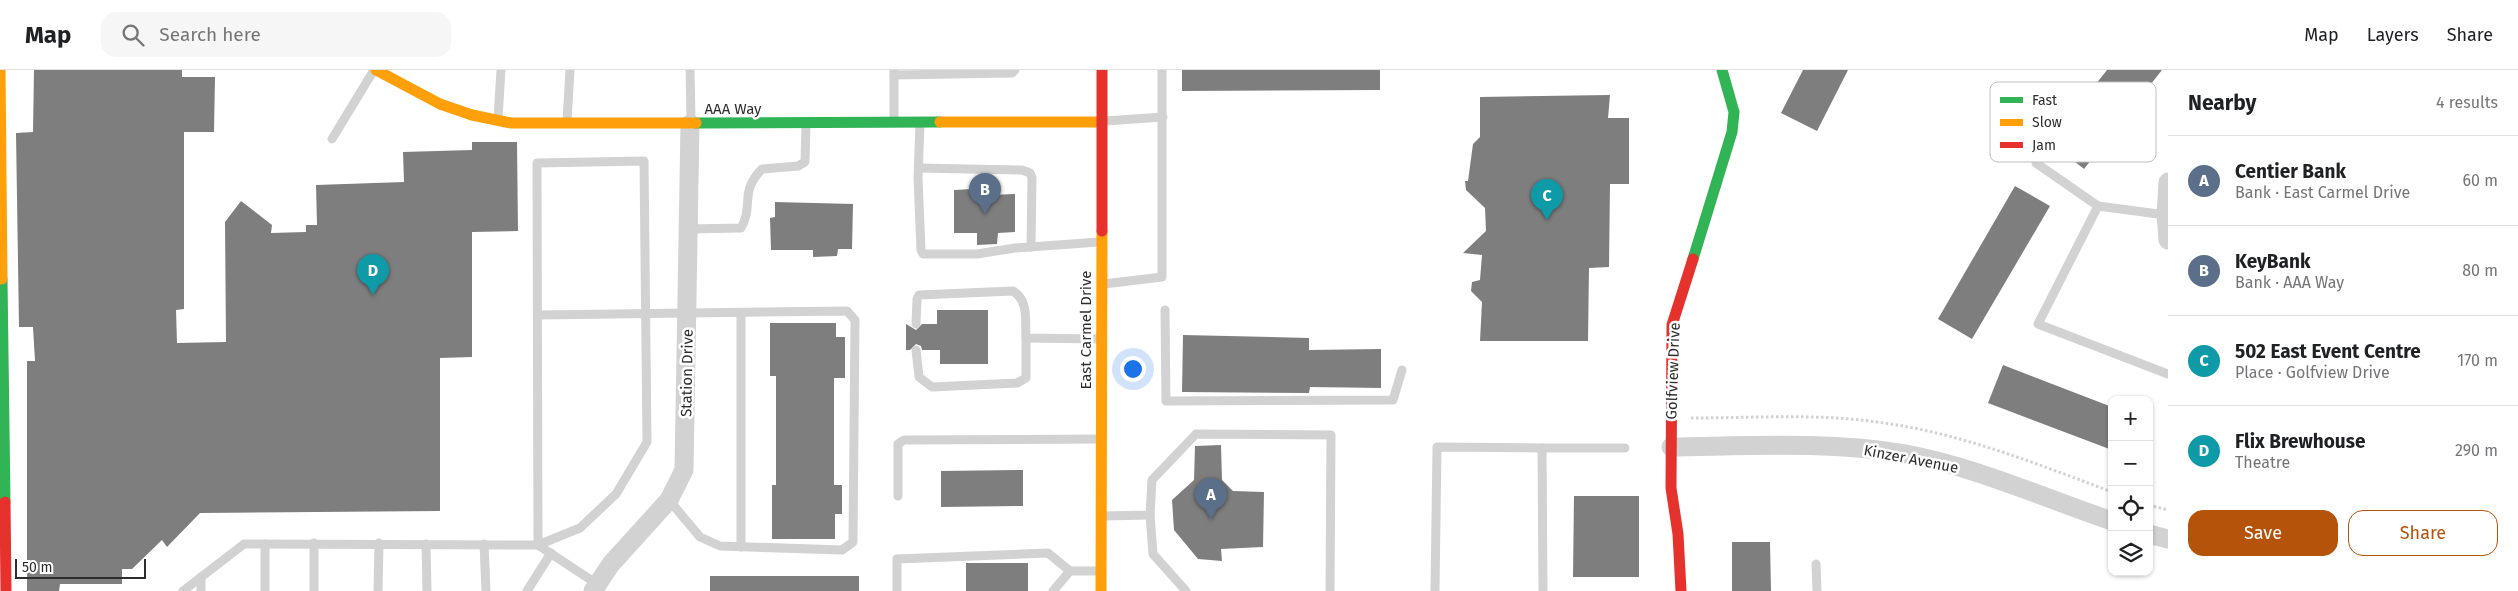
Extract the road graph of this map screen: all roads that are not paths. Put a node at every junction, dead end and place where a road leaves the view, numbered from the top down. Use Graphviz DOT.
graph roads {
  1 [pos="0,70"];
  2 [pos="375,70"];
  3 [pos="501,70"];
  4 [pos="570,70"];
  5 [pos="690,70"];
  6 [pos="1014,70"];
  7 [pos="1102,70"];
  8 [pos="1162,70"];
  9 [pos="1722,70"];
  10 [pos="894,72"];
  11 [pos="1163,117"];
  12 [pos="498,121"];
  13 [pos="1102,122"];
  14 [pos="894,123"];
  15 [pos="920,123"];
  16 [pos="567,124"];
  17 [pos="690,124"];
  18 [pos="806,124"];
  19 [pos="332,139"];
  20 [pos="2036,163"];
  21 [pos="919,173"];
  22 [pos="2168,182"];
  23 [pos="2098,206"];
  24 [pos="2166,215"];
  25 [pos="688,229"];
  26 [pos="2168,240"];
  27 [pos="1101,242"];
  28 [pos="1030,247"];
  29 [pos="1101,284"];
  30 [pos="1166,310"];
  31 [pos="741,313"];
  32 [pos="646,314"];
  33 [pos="687,314"];
  34 [pos="539,315"];
  35 [pos="916,324"];
  36 [pos="1026,338"];
  37 [pos="1101,339"];
  38 [pos="916,350"];
  39 [pos="1402,370"];
  40 [pos="2168,374"];
  41 [pos="1,394"];
  42 [pos="1100,439"];
  43 [pos="1671,447"];
  44 [pos="1542,448"];
  45 [pos="1625,448"];
  46 [pos="898,496"];
  47 [pos="669,500"];
  48 [pos="1150,515"];
  49 [pos="1100,516"];
  50 [pos="2108,520"];
  51 [pos="2153,535"];
  52 [pos="2168,539"];
  53 [pos="314,543"];
  54 [pos="378,543"];
  55 [pos="265,544"];
  56 [pos="426,544"];
  57 [pos="484,544"];
  58 [pos="538,545"];
  59 [pos="740,547"];
  60 [pos="551,554"];
  61 [pos="1816,564"];
  62 [pos="1070,571"];
  63 [pos="1100,571"];
  64 [pos="201,577"];
  65 [pos="595,588"];
  66 [pos="3,590"];
  67 [pos="183,591"];
  68 [pos="201,591"];
  69 [pos="265,591"];
  70 [pos="314,591"];
  71 [pos="378,591"];
  72 [pos="427,591"];
  73 [pos="486,591"];
  74 [pos="528,591"];
  75 [pos="897,591"];
  76 [pos="1053,591"];
  77 [pos="1101,591"];
  78 [pos="1186,591"];
  79 [pos="1330,591"];
  80 [pos="1435,591"];
  81 [pos="1543,591"];
  82 [pos="1681,591"];
  83 [pos="1817,591"];
  1 -- 41 [label="street"];
  2 -- 12 [label="street, AAA Way"];
  2 -- 19 [label="lane"];
  3 -- 12 [label="lane"];
  4 -- 16 [label="lane"];
  5 -- 17 [label="lane"];
  6 -- 10 [label="lane"];
  7 -- 13 [label="street, East Carmel Drive"];
  8 -- 11 [label="lane"];
  9 -- 43 [label="street, Golfview Drive"];
  10 -- 14 [label="lane"];
  11 -- 13 [label="lane"];
  11 -- 29 [label="lane"];
  12 -- 16 [label="street, AAA Way"];
  13 -- 15 [label="street, AAA Way"];
  13 -- 27 [label="street, East Carmel Drive"];
  14 -- 15 [label="street, AAA Way"];
  14 -- 18 [label="street, AAA Way"];
  15 -- 21 [label="lane"];
  16 -- 17 [label="street, AAA Way"];
  17 -- 18 [label="street, AAA Way"];
  17 -- 25 [label="street, Station Drive"];
  18 -- 25 [label="lane"];
  20 -- 23 [label="lane"];
  21 -- 28 [label="lane"];
  21 -- 28 [label="lane"];
  22 -- 24 [label="street"];
  23 -- 24 [label="lane"];
  23 -- 40 [label="lane"];
  24 -- 26 [label="street"];
  25 -- 33 [label="street, Station Drive"];
  27 -- 28 [label="lane"];
  27 -- 29 [label="street, East Carmel Drive"];
  29 -- 37 [label="street, East Carmel Drive"];
  30 -- 39 [label="lane"];
  31 -- 33 [label="lane"];
  31 -- 59 [label="lane"];
  31 -- 59 [label="lane"];
  32 -- 33 [label="lane"];
  32 -- 34 [label="lane"];
  32 -- 34 [label="lane"];
  32 -- 58 [label="lane"];
  33 -- 47 [label="street, Station Drive"];
  34 -- 58 [label="lane"];
  35 -- 36 [label="lane"];
  36 -- 37 [label="lane"];
  36 -- 38 [label="lane"];
  37 -- 42 [label="street, East Carmel Drive"];
  41 -- 66 [label="street"];
  42 -- 46 [label="lane"];
  42 -- 49 [label="street, East Carmel Drive"];
  43 -- 50 [label="street, Kinzer Avenue"];
  43 -- 82 [label="street, Golfview Drive"];
  44 -- 45 [label="lane"];
  44 -- 80 [label="lane"];
  44 -- 81 [label="lane"];
  47 -- 59 [label="lane"];
  47 -- 65 [label="street, Station Drive"];
  48 -- 49 [label="lane"];
  48 -- 78 [label="lane"];
  48 -- 79 [label="lane"];
  49 -- 63 [label="street, East Carmel Drive"];
  51 -- 52 [label="street"];
  53 -- 54 [label="lane"];
  53 -- 55 [label="lane"];
  53 -- 70 [label="lane"];
  54 -- 56 [label="lane"];
  54 -- 71 [label="lane"];
  55 -- 64 [label="lane"];
  55 -- 69 [label="lane"];
  56 -- 57 [label="lane"];
  56 -- 72 [label="lane"];
  57 -- 58 [label="lane"];
  57 -- 73 [label="lane"];
  58 -- 60 [label="lane"];
  60 -- 65 [label="lane"];
  60 -- 74 [label="lane"];
  61 -- 83 [label="lane"];
  62 -- 63 [label="lane"];
  62 -- 75 [label="lane"];
  62 -- 76 [label="lane"];
  63 -- 77 [label="street, East Carmel Drive"];
  64 -- 67 [label="lane"];
  64 -- 68 [label="lane"];
}
